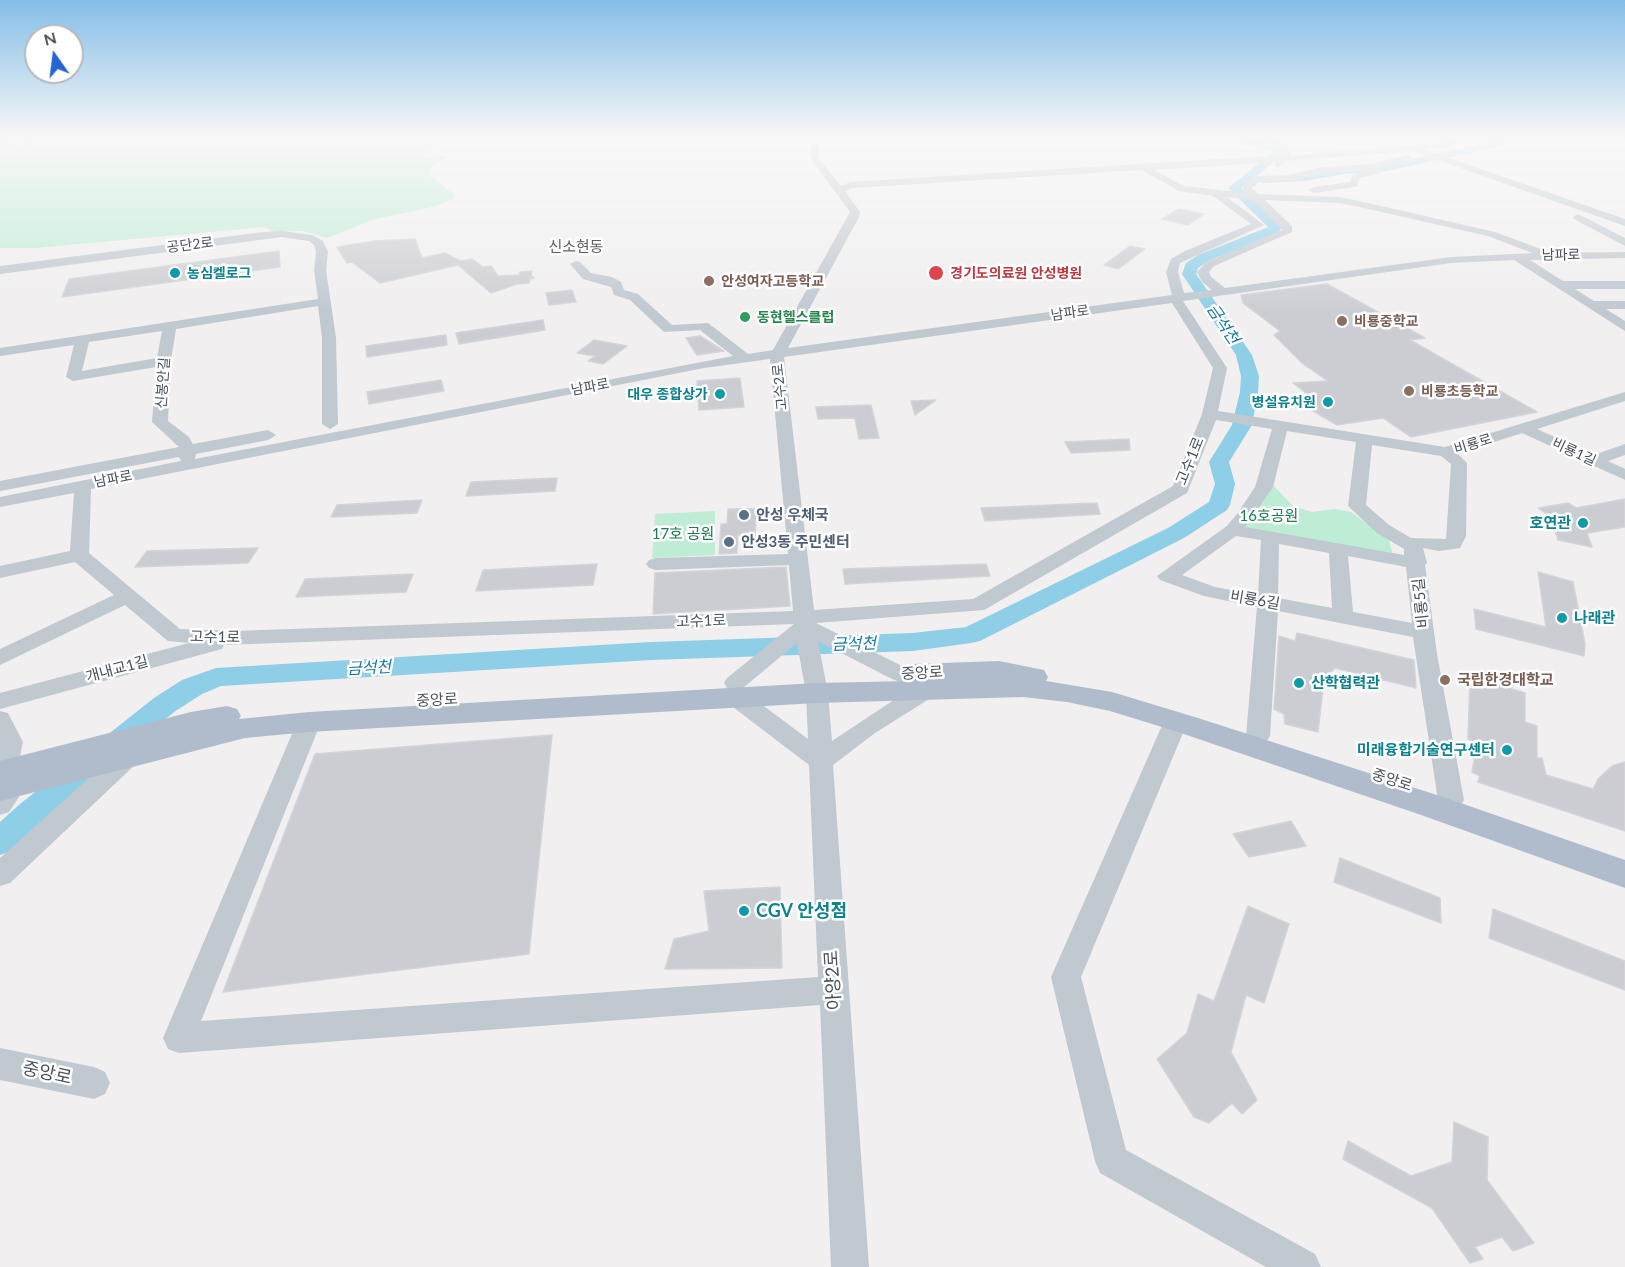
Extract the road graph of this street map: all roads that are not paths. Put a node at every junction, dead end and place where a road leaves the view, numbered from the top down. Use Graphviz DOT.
graph roads {
  1 [pos="843,196"];
  2 [pos="1222,196"];
  3 [pos="1238,196"];
  4 [pos="1309,196"];
  5 [pos="1540,196"];
  6 [pos="1545,196"];
  7 [pos="1254,198"];
  8 [pos="1310,199"];
  9 [pos="1625,223"];
  10 [pos="1625,243"];
  11 [pos="1549,255"];
  12 [pos="1562,255"];
  13 [pos="1625,255"];
  14 [pos="1516,256"];
  15 [pos="576,264"];
  16 [pos="1615,267"];
  17 [pos="0,270"];
  18 [pos="1623,282"];
  19 [pos="1561,285"];
  20 [pos="1217,291"];
  21 [pos="1179,297"];
  22 [pos="323,302"];
  23 [pos="1625,304"];
  24 [pos="1591,305"];
  25 [pos="1622,323"];
  26 [pos="170,324"];
  27 [pos="82,338"];
  28 [pos="0,352"];
  29 [pos="777,355"];
  30 [pos="746,359"];
  31 [pos="165,362"];
  32 [pos="1625,396"];
  33 [pos="1605,403"];
  34 [pos="1625,411"];
  35 [pos="1210,414"];
  36 [pos="330,423"];
  37 [pos="1281,425"];
  38 [pos="1523,428"];
  39 [pos="351,433"];
  40 [pos="1364,439"];
  41 [pos="1625,449"];
  42 [pos="1446,452"];
  43 [pos="188,457"];
  44 [pos="1593,461"];
  45 [pos="1625,475"];
  46 [pos="83,485"];
  47 [pos="0,486"];
  48 [pos="0,502"];
  49 [pos="1233,530"];
  50 [pos="1270,537"];
  51 [pos="1338,549"];
  52 [pos="79,555"];
  53 [pos="1415,555"];
  54 [pos="798,559"];
  55 [pos="656,564"];
  56 [pos="0,572"];
  57 [pos="127,596"];
  58 [pos="1268,602"];
  59 [pos="1342,616"];
  60 [pos="805,621"];
  61 [pos="1424,633"];
  62 [pos="235,638"];
  63 [pos="0,658"];
  64 [pos="890,669"];
  65 [pos="814,679"];
  66 [pos="741,684"];
  67 [pos="926,690"];
  68 [pos="0,701"];
  69 [pos="1176,721"];
  70 [pos="309,722"];
  71 [pos="2,730"];
  72 [pos="1258,736"];
  73 [pos="129,756"];
  74 [pos="820,761"];
  75 [pos="3,785"];
  76 [pos="1451,800"];
  77 [pos="1625,860"];
  78 [pos="1625,874"];
  79 [pos="0,875"];
  80 [pos="834,990"];
  81 [pos="0,1064"];
  82 [pos="94,1083"];
  83 [pos="850,1267"];
  84 [pos="1302,1267"];
  1 -- 29 [label="street, 고수2로"];
  2 -- 21 [label="street"];
  3 -- 7 [label="street"];
  4 -- 8 [label="street"];
  5 -- 10 [label="street"];
  6 -- 9 [label="street"];
  7 -- 8 [label="street"];
  7 -- 20 [label="street"];
  8 -- 11 [label="street"];
  11 -- 12 [label="street, 남파로"];
  11 -- 14 [label="street, 남파로"];
  12 -- 13 [label="street, 남파로"];
  12 -- 16 [label="street"];
  14 -- 19 [label="street"];
  14 -- 20 [label="street, 남파로"];
  15 -- 30 [label="street"];
  17 -- 22 [label="street, 공단2로"];
  18 -- 19 [label="street"];
  19 -- 24 [label="street"];
  20 -- 21 [label="street, 남파로"];
  21 -- 29 [label="street, 남파로"];
  21 -- 35 [label="street, 고수1로"];
  22 -- 26 [label="street"];
  22 -- 36 [label="street, 공단2로"];
  23 -- 24 [label="street"];
  24 -- 25 [label="street"];
  26 -- 27 [label="street"];
  26 -- 31 [label="street, 신봉안길"];
  27 -- 28 [label="street"];
  27 -- 31 [label="street"];
  29 -- 30 [label="street, 남파로"];
  29 -- 54 [label="street, 고수2로"];
  30 -- 39 [label="street, 남파로"];
  31 -- 43 [label="street, 신봉안길"];
  32 -- 33 [label="street, 비룡로"];
  33 -- 34 [label="street"];
  33 -- 38 [label="street, 비룡로"];
  35 -- 37 [label="street, 비룡로"];
  35 -- 60 [label="street, 고수1로"];
  36 -- 39 [label="street"];
  36 -- 43 [label="street"];
  37 -- 40 [label="street, 비룡로"];
  37 -- 49 [label="street, 비룡6길"];
  38 -- 42 [label="street, 비룡로"];
  38 -- 44 [label="street, 비룡1길"];
  39 -- 43 [label="street, 남파로"];
  40 -- 42 [label="street, 비룡로"];
  40 -- 53 [label="street"];
  41 -- 44 [label="street"];
  42 -- 53 [label="street"];
  43 -- 46 [label="street, 남파로"];
  43 -- 47 [label="street"];
  44 -- 45 [label="street, 비룡1길"];
  46 -- 48 [label="street, 남파로"];
  46 -- 52 [label="street"];
  49 -- 50 [label="street"];
  49 -- 58 [label="street, 비룡6길"];
  50 -- 51 [label="street"];
  50 -- 58 [label="street"];
  51 -- 53 [label="street"];
  51 -- 59 [label="street"];
  52 -- 56 [label="street"];
  52 -- 57 [label="street, 고수1로"];
  53 -- 61 [label="street, 비룡5길"];
  54 -- 55 [label="street"];
  54 -- 60 [label="street, 고수2로"];
  57 -- 62 [label="street, 고수1로"];
  57 -- 63 [label="street"];
  58 -- 59 [label="street, 비룡6길"];
  58 -- 72 [label="street"];
  59 -- 61 [label="street, 비룡6길"];
  60 -- 62 [label="street, 고수1로"];
  60 -- 64 [label="street"];
  60 -- 65 [label="street, 고수2로"];
  60 -- 66 [label="street"];
  61 -- 76 [label="street, 비룡5길"];
  62 -- 68 [label="street, 개내교1길"];
  64 -- 65 [label="main road, 중앙로"];
  64 -- 72 [label="main road, 중앙로"];
  65 -- 66 [label="main road, 중앙로"];
  65 -- 67 [label="main road, 중앙로"];
  65 -- 74 [label="street, 아양2로"];
  66 -- 70 [label="main road, 중앙로"];
  66 -- 74 [label="street"];
  66 -- 75 [label="main road, 중앙로"];
  67 -- 69 [label="main road, 중앙로"];
  67 -- 74 [label="street"];
  69 -- 78 [label="main road, 중앙로"];
  69 -- 84 [label="street"];
  70 -- 73 [label="main road, 중앙로"];
  70 -- 80 [label="street"];
  71 -- 75 [label="street"];
  72 -- 76 [label="main road, 중앙로"];
  73 -- 75 [label="main road"];
  73 -- 79 [label="street, 중앙로"];
  74 -- 80 [label="street, 아양2로"];
  76 -- 77 [label="main road, 중앙로"];
  80 -- 83 [label="street, 아양2로"];
  81 -- 82 [label="street, 중앙로"];
}
